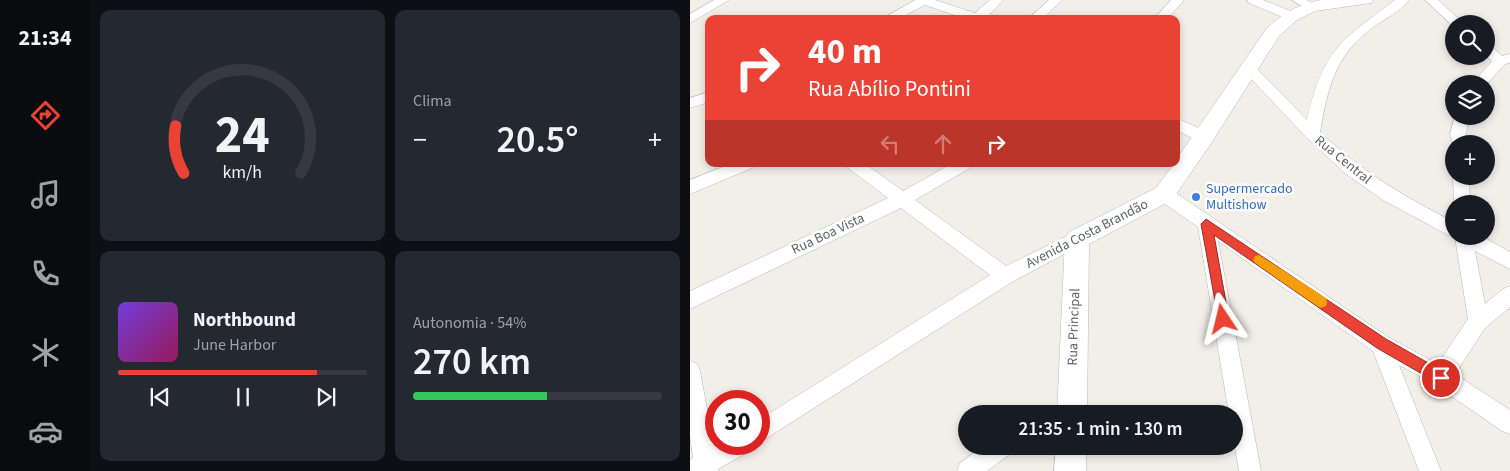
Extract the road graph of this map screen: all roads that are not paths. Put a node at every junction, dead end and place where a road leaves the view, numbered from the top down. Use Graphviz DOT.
graph roads {
  1 [pos="723,0"];
  2 [pos="923,0"];
  3 [pos="997,0"];
  4 [pos="1056,0"];
  5 [pos="1178,0"];
  6 [pos="1253,0"];
  7 [pos="1365,0"];
  8 [pos="1403,0"];
  9 [pos="1431,0"];
  10 [pos="1304,3"];
  11 [pos="895,15"];
  12 [pos="969,15"];
  13 [pos="981,15"];
  14 [pos="1039,15"];
  15 [pos="1164,15"];
  16 [pos="1448,15"];
  17 [pos="1290,16"];
  18 [pos="690,19"];
  19 [pos="1505,60"];
  20 [pos="1248,68"];
  21 [pos="1488,75"];
  22 [pos="705,98"];
  23 [pos="690,103"];
  24 [pos="1180,124"];
  25 [pos="1312,134"];
  26 [pos="1205,138"];
  27 [pos="739,167"];
  28 [pos="858,167"];
  29 [pos="959,167"];
  30 [pos="690,187"];
  31 [pos="1164,194"];
  32 [pos="902,199"];
  33 [pos="1206,224"];
  34 [pos="1445,226"];
  35 [pos="1077,240"];
  36 [pos="1465,245"];
  37 [pos="1481,245"];
  38 [pos="1510,261"];
  39 [pos="1005,276"];
  40 [pos="1510,295"];
  41 [pos="690,300"];
  42 [pos="1478,322"];
  43 [pos="1381,344"];
  44 [pos="690,371"];
  45 [pos="1441,378"];
  46 [pos="1072,405"];
  47 [pos="1510,423"];
  48 [pos="770,425"];
  49 [pos="723,455"];
  50 [pos="990,455"];
  51 [pos="1071,455"];
  52 [pos="701,469"];
  53 [pos="968,471"];
  54 [pos="1070,471"];
  55 [pos="1250,471"];
  56 [pos="1430,471"];
  1 -- 18 [label="street"];
  2 -- 11 [label="street"];
  2 -- 12 [label="street"];
  3 -- 13 [label="street"];
  4 -- 14 [label="street"];
  5 -- 15 [label="street"];
  6 -- 17 [label="street"];
  7 -- 10 [label="street, Avenida Costa Brandão"];
  8 -- 25 [label="street"];
  9 -- 16 [label="street"];
  10 -- 17 [label="street, Avenida Costa Brandão"];
  17 -- 20 [label="street, Avenida Costa Brandão"];
  19 -- 21 [label="street"];
  20 -- 25 [label="street, Rua Central"];
  20 -- 26 [label="street, Avenida Costa Brandão"];
  22 -- 23 [label="street"];
  24 -- 26 [label="street"];
  25 -- 34 [label="street, Rua Central"];
  26 -- 31 [label="street, Avenida Costa Brandão"];
  27 -- 30 [label="street"];
  28 -- 32 [label="street"];
  29 -- 32 [label="street, Rua Boa Vista"];
  31 -- 33 [label="street"];
  31 -- 35 [label="street, Avenida Costa Brandão"];
  32 -- 39 [label="street"];
  32 -- 41 [label="street, Rua Boa Vista"];
  33 -- 43 [label="street"];
  33 -- 55 [label="street"];
  35 -- 39 [label="street, Avenida Costa Brandão"];
  35 -- 46 [label="street, Rua Principal"];
  36 -- 42 [label="street"];
  37 -- 38 [label="street"];
  39 -- 48 [label="street, Avenida Costa Brandão"];
  40 -- 42 [label="street"];
  42 -- 45 [label="street"];
  43 -- 45 [label="street"];
  43 -- 56 [label="street"];
  44 -- 52 [label="street"];
  45 -- 47 [label="street"];
  49 -- 52 [label="street"];
  50 -- 53 [label="street"];
  51 -- 54 [label="street"];
}
